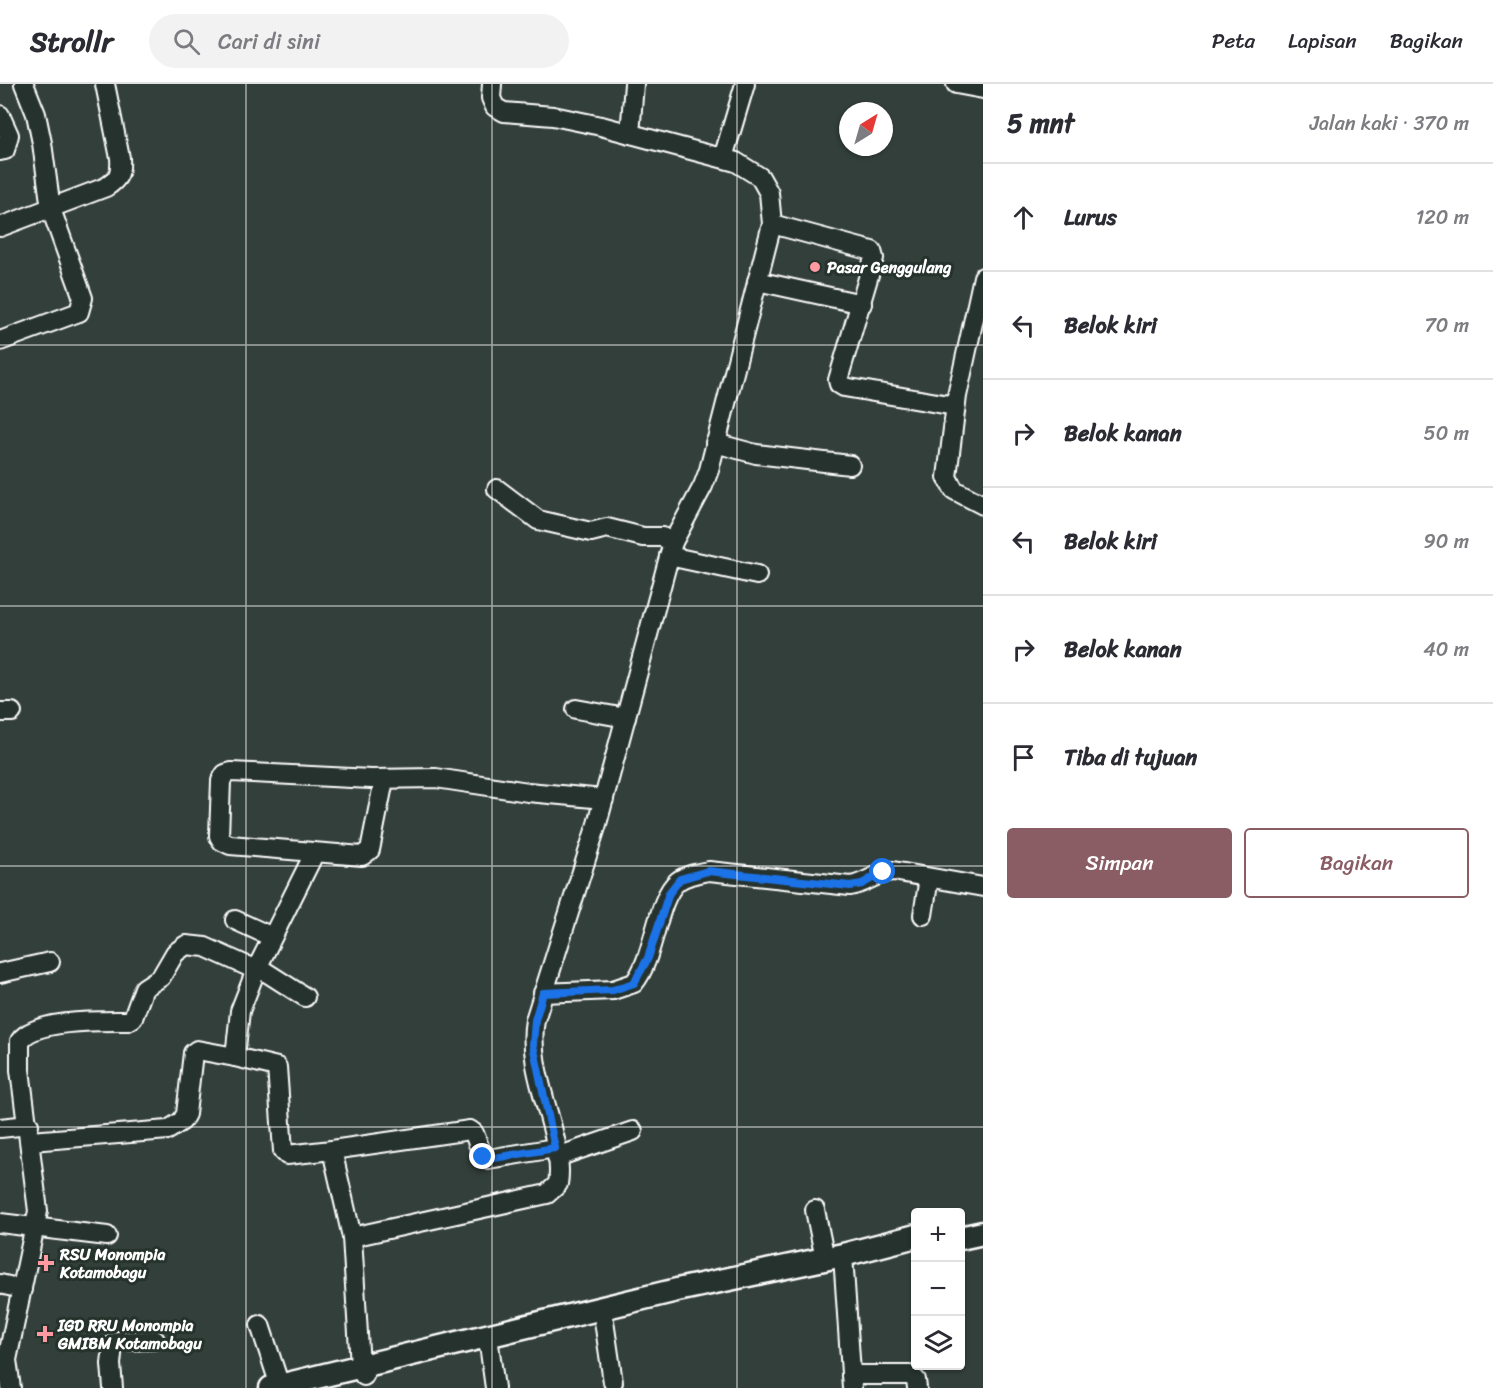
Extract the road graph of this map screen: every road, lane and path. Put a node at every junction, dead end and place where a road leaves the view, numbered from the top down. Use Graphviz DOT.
graph roads {
  1 [pos="24,84"];
  2 [pos="105,84"];
  3 [pos="492,84"];
  4 [pos="634,84"];
  5 [pos="745,84"];
  6 [pos="956,84"];
  7 [pos="982,87"];
  8 [pos="0,115"];
  9 [pos="630,134"];
  10 [pos="0,151"];
  11 [pos="723,158"];
  12 [pos="51,209"];
  13 [pos="772,224"];
  14 [pos="0,227"];
  15 [pos="983,277"];
  16 [pos="757,281"];
  17 [pos="862,304"];
  18 [pos="0,341"];
  19 [pos="956,406"];
  20 [pos="715,443"];
  21 [pos="850,465"];
  22 [pos="498,489"];
  23 [pos="983,505"];
  24 [pos="671,549"];
  25 [pos="758,575"];
  26 [pos="576,710"];
  27 [pos="626,718"];
  28 [pos="384,780"];
  29 [pos="604,799"];
  30 [pos="314,854"];
  31 [pos="929,878"];
  32 [pos="983,887"];
  33 [pos="923,915"];
  34 [pos="235,920"];
  35 [pos="272,937"];
  36 [pos="50,962"];
  37 [pos="257,969"];
  38 [pos="0,973"];
  39 [pos="543,993"];
  40 [pos="304,997"];
  41 [pos="235,1057"];
  42 [pos="0,1128"];
  43 [pos="633,1131"];
  44 [pos="30,1133"];
  45 [pos="332,1150"];
  46 [pos="556,1153"];
  47 [pos="815,1210"];
  48 [pos="983,1219"];
  49 [pos="0,1223"];
  50 [pos="965,1223"];
  51 [pos="37,1227"];
  52 [pos="983,1233"];
  53 [pos="107,1236"];
  54 [pos="911,1237"];
  55 [pos="965,1237"];
  56 [pos="352,1238"];
  57 [pos="911,1251"];
  58 [pos="838,1260"];
  59 [pos="0,1284"];
  60 [pos="22,1289"];
  61 [pos="604,1321"];
  62 [pos="260,1325"];
  63 [pos="155,1340"];
  64 [pos="489,1343"];
  65 [pos="362,1371"];
  66 [pos="613,1382"];
  67 [pos="852,1382"];
  68 [pos="276,1387"];
  69 [pos="11,1388"];
  70 [pos="113,1388"];
  71 [pos="322,1388"];
  72 [pos="495,1388"];
  73 [pos="917,1388"];
  1 -- 12 [label="street"];
  2 -- 12 [label="street"];
  3 -- 9 [label="street"];
  4 -- 9 [label="street"];
  5 -- 11 [label="street"];
  6 -- 7 [label="street"];
  8 -- 10 [label="street"];
  9 -- 11 [label="street"];
  11 -- 13 [label="street"];
  12 -- 14 [label="street"];
  12 -- 18 [label="street"];
  13 -- 16 [label="street"];
  13 -- 17 [label="street"];
  15 -- 19 [label="street"];
  16 -- 17 [label="street"];
  16 -- 20 [label="street"];
  17 -- 19 [label="street"];
  19 -- 23 [label="street"];
  20 -- 21 [label="street"];
  20 -- 24 [label="street"];
  22 -- 24 [label="street"];
  24 -- 25 [label="street"];
  24 -- 27 [label="street"];
  26 -- 27 [label="street"];
  27 -- 29 [label="street"];
  28 -- 29 [label="street"];
  28 -- 30 [label="street"];
  28 -- 30 [label="street"];
  29 -- 39 [label="street"];
  30 -- 35 [label="street"];
  31 -- 32 [label="street"];
  31 -- 33 [label="street"];
  31 -- 39 [label="street"];
  34 -- 35 [label="street"];
  35 -- 37 [label="street"];
  36 -- 38 [label="street"];
  37 -- 40 [label="street"];
  37 -- 41 [label="street"];
  37 -- 44 [label="street"];
  39 -- 46 [label="street"];
  41 -- 44 [label="street"];
  41 -- 45 [label="street"];
  42 -- 44 [label="street"];
  43 -- 46 [label="street"];
  44 -- 51 [label="street"];
  45 -- 46 [label="street"];
  45 -- 56 [label="street"];
  46 -- 56 [label="street"];
  47 -- 58 [label="street"];
  48 -- 50 [label="main road"];
  49 -- 51 [label="street"];
  51 -- 53 [label="street"];
  51 -- 60 [label="street"];
  52 -- 55 [label="main road"];
  54 -- 58 [label="main road"];
  56 -- 65 [label="street"];
  57 -- 58 [label="main road"];
  58 -- 61 [label="main road"];
  58 -- 64 [label="main road"];
  58 -- 67 [label="street"];
  59 -- 60 [label="street"];
  60 -- 69 [label="street"];
  61 -- 64 [label="main road"];
  61 -- 66 [label="street"];
  62 -- 68 [label="street"];
  63 -- 70 [label="street"];
  64 -- 65 [label="main road"];
  64 -- 72 [label="street"];
  65 -- 68 [label="main road"];
  65 -- 71 [label="main road"];
  67 -- 73 [label="street"];
}
